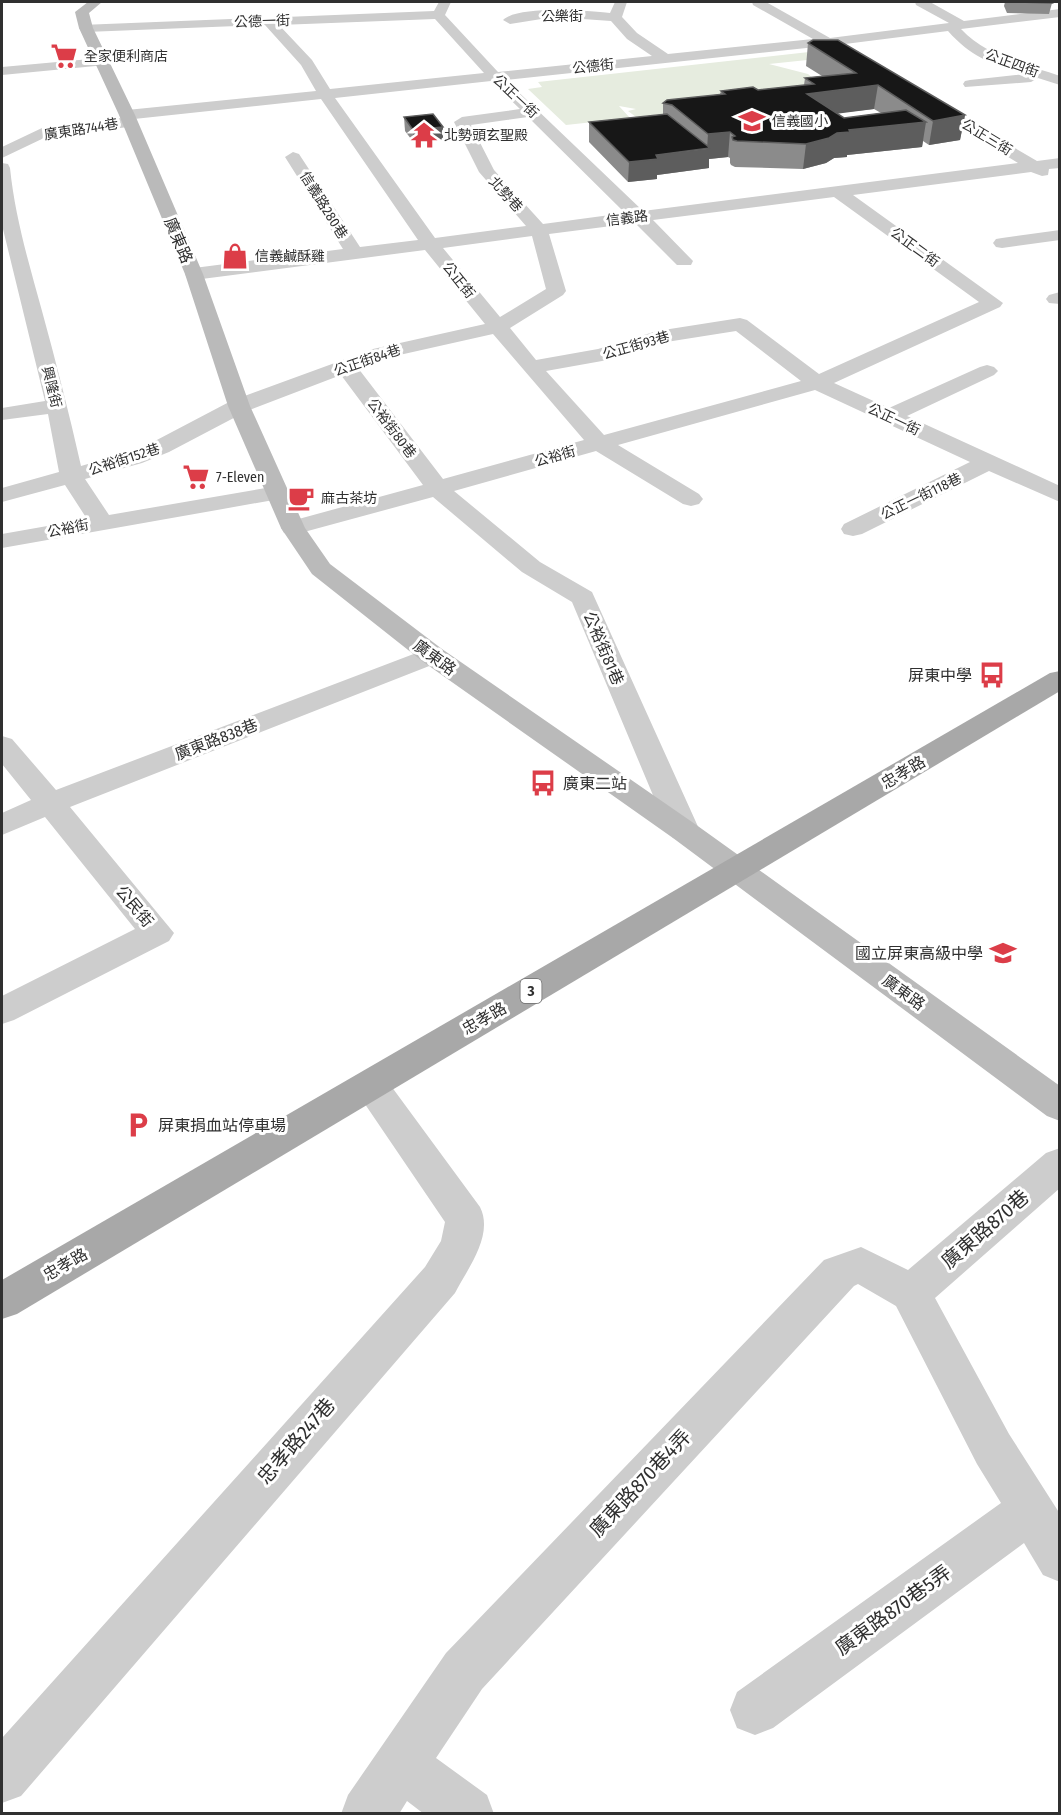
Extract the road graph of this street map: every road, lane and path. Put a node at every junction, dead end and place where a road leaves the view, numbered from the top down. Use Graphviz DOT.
graph roads {
  1 [pos="96,2"];
  2 [pos="621,2"];
  3 [pos="758,2"];
  4 [pos="921,2"];
  5 [pos="441,8"];
  6 [pos="1059,13"];
  7 [pos="615,17"];
  8 [pos="267,20"];
  9 [pos="510,20"];
  10 [pos="952,27"];
  11 [pos="86,28"];
  12 [pos="827,42"];
  13 [pos="847,54"];
  14 [pos="666,59"];
  15 [pos="101,62"];
  16 [pos="2,71"];
  17 [pos="495,77"];
  18 [pos="1054,78"];
  19 [pos="970,84"];
  20 [pos="916,95"];
  21 [pos="326,96"];
  22 [pos="533,112"];
  23 [pos="127,118"];
  24 [pos="2,153"];
  25 [pos="293,157"];
  26 [pos="1035,166"];
  27 [pos="2,168"];
  28 [pos="1055,170"];
  29 [pos="837,191"];
  30 [pos="3,194"];
  31 [pos="641,216"];
  32 [pos="539,230"];
  33 [pos="1059,235"];
  34 [pos="1002,243"];
  35 [pos="430,244"];
  36 [pos="8,247"];
  37 [pos="355,254"];
  38 [pos="684,261"];
  39 [pos="194,274"];
  40 [pos="993,303"];
  41 [pos="740,324"];
  42 [pos="498,327"];
  43 [pos="345,367"];
  44 [pos="531,367"];
  45 [pos="987,372"];
  46 [pos="817,383"];
  47 [pos="57,406"];
  48 [pos="239,406"];
  49 [pos="2,414"];
  50 [pos="889,416"];
  51 [pos="600,444"];
  52 [pos="989,462"];
  53 [pos="71,475"];
  54 [pos="438,489"];
  55 [pos="277,493"];
  56 [pos="2,495"];
  57 [pos="1059,495"];
  58 [pos="691,499"];
  59 [pos="101,522"];
  60 [pos="293,528"];
  61 [pos="853,529"];
  62 [pos="2,541"];
  63 [pos="432,655"];
  64 [pos="1059,679"];
  65 [pos="2,745"];
  66 [pos="48,804"];
  67 [pos="2,825"];
  68 [pos="684,831"];
  69 [pos="738,870"];
  70 [pos="2,1011"];
  71 [pos="370,1085"];
  72 [pos="1059,1106"];
  73 [pos="1059,1164"];
  74 [pos="911,1293"];
  75 [pos="2,1302"];
  76 [pos="1030,1510"];
  77 [pos="1059,1558"];
  78 [pos="755,1710"];
  79 [pos="401,1764"];
  80 [pos="2,1777"];
  81 [pos="367,1814"];
  82 [pos="468,1814"];
  1 -- 11 [label="street"];
  2 -- 7 [label="street"];
  3 -- 12 [label="street"];
  4 -- 10 [label="street, 公正四街"];
  5 -- 8 [label="street, 公德一街"];
  5 -- 17 [label="street, 公正一街"];
  6 -- 10 [label="street, 公德街"];
  7 -- 9 [label="street, 公樂街"];
  7 -- 14 [label="street"];
  8 -- 11 [label="street, 公德一街"];
  8 -- 21 [label="street, 公正街"];
  10 -- 12 [label="street, 公德街"];
  10 -- 18 [label="street, 公正四街"];
  11 -- 15 [label="street, 廣東路"];
  12 -- 13 [label="street"];
  12 -- 14 [label="street, 公德街"];
  14 -- 17 [label="street, 公德街"];
  15 -- 16 [label="street"];
  15 -- 23 [label="street, 廣東路"];
  17 -- 21 [label="street, 公德街"];
  17 -- 22 [label="street, 公正一街"];
  18 -- 19 [label="street"];
  20 -- 26 [label="street, 公正三街"];
  21 -- 23 [label="street, 公德街"];
  21 -- 35 [label="street, 公正街"];
  22 -- 31 [label="street, 公正一街"];
  22 -- 32 [label="street, 北勢巷"];
  23 -- 24 [label="street, 廣東路744巷"];
  23 -- 39 [label="street, 廣東路"];
  25 -- 37 [label="street, 信義路280巷"];
  26 -- 28 [label="street, 信義路"];
  26 -- 29 [label="street, 信義路"];
  27 -- 30 [label="street"];
  29 -- 31 [label="street, 信義路"];
  29 -- 40 [label="street, 公正二街"];
  30 -- 36 [label="street"];
  31 -- 32 [label="street, 信義路"];
  31 -- 38 [label="street, 公正一街"];
  32 -- 35 [label="street, 信義路"];
  32 -- 42 [label="street, 公正街84巷"];
  33 -- 34 [label="street"];
  35 -- 37 [label="street, 信義路"];
  35 -- 42 [label="street, 公正街"];
  36 -- 47 [label="street, 興隆街"];
  37 -- 39 [label="street, 信義路"];
  39 -- 48 [label="street, 廣東路"];
  40 -- 46 [label="street, 公裕街"];
  41 -- 44 [label="street, 公正街93巷"];
  41 -- 46 [label="street, 公正一街"];
  42 -- 43 [label="street, 公正街84巷"];
  42 -- 44 [label="street, 公正街"];
  43 -- 48 [label="street, 公正街84巷"];
  43 -- 54 [label="street, 公裕街80巷"];
  44 -- 51 [label="street, 公正街"];
  45 -- 50 [label="street"];
  46 -- 50 [label="street, 公正一街"];
  46 -- 51 [label="street, 公裕街"];
  47 -- 49 [label="street"];
  47 -- 53 [label="street, 興隆街"];
  48 -- 53 [label="street, 公裕街152巷"];
  48 -- 55 [label="street, 廣東路"];
  50 -- 52 [label="street, 公正一街"];
  51 -- 54 [label="street, 公裕街"];
  51 -- 58 [label="street, 公正街"];
  52 -- 57 [label="street, 公正一街"];
  52 -- 61 [label="street, 公正一街118巷"];
  53 -- 56 [label="street, 公裕街152巷"];
  53 -- 59 [label="street, 興隆街"];
  54 -- 60 [label="street, 公裕街"];
  54 -- 68 [label="street, 公裕街81巷"];
  55 -- 59 [label="street, 公裕街"];
  55 -- 60 [label="street, 廣東路"];
  59 -- 62 [label="street, 公裕街"];
  60 -- 63 [label="street, 廣東路"];
  63 -- 66 [label="street, 廣東路838巷"];
  63 -- 68 [label="street, 廣東路"];
  64 -- 69 [label="main road, 忠孝路 / 3"];
  65 -- 66 [label="street, 公民街"];
  66 -- 67 [label="street, 廣東路838巷"];
  66 -- 70 [label="street, 公民街"];
  68 -- 69 [label="street, 廣東路"];
  69 -- 71 [label="main road, 忠孝路 / 3"];
  69 -- 72 [label="street, 廣東路"];
  71 -- 75 [label="main road, 忠孝路 / 3"];
  71 -- 80 [label="street, 忠孝路247巷"];
  73 -- 74 [label="street, 廣東路870巷"];
  74 -- 76 [label="street"];
  74 -- 79 [label="street, 廣東路870巷4弄"];
  76 -- 77 [label="street"];
  76 -- 78 [label="street, 廣東路870巷5弄"];
  79 -- 81 [label="street, 廣東路870巷4弄"];
  79 -- 82 [label="street"];
}
